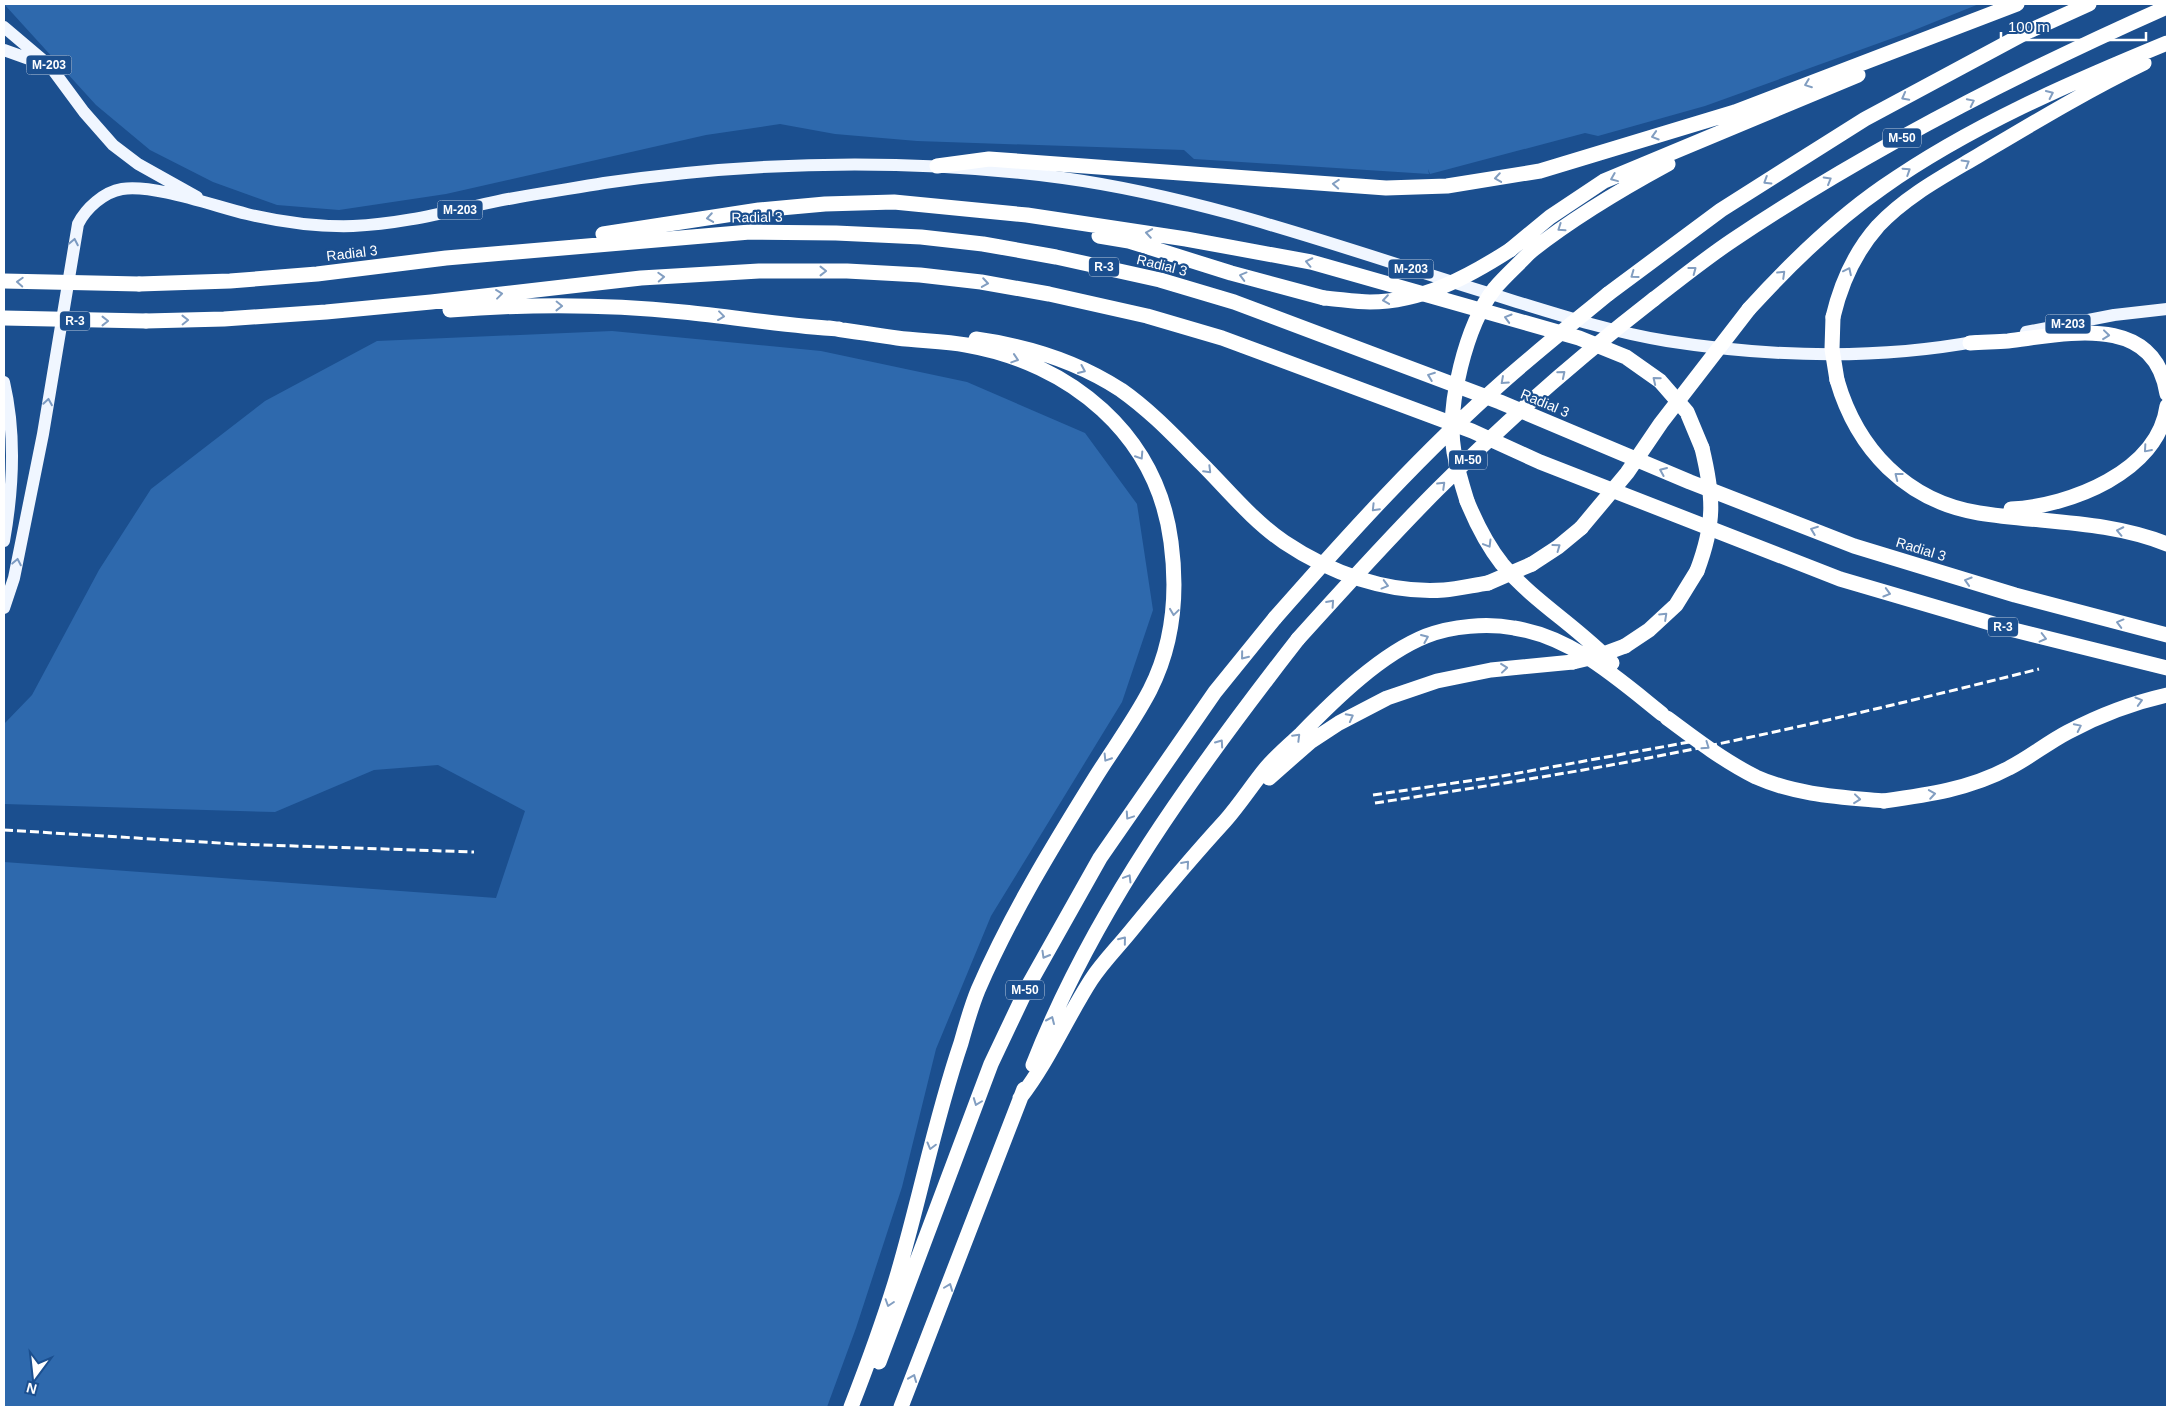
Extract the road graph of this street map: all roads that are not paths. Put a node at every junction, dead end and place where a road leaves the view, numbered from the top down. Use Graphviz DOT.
graph roads {
  1 [pos="2017,4"];
  2 [pos="2025,4"];
  3 [pos="2089,4"];
  4 [pos="2167,7"];
  5 [pos="4,27"];
  6 [pos="2167,43"];
  7 [pos="4,50"];
  8 [pos="2167,52"];
  9 [pos="84,112"];
  10 [pos="1740,126"];
  11 [pos="936,166"];
  12 [pos="215,206"];
  13 [pos="759,210"];
  14 [pos="446,258"];
  15 [pos="4,281"];
  16 [pos="2167,309"];
  17 [pos="4,318"];
  18 [pos="224,319"];
  19 [pos="829,328"];
  20 [pos="1970,343"];
  21 [pos="4,382"];
  22 [pos="2167,394"];
  23 [pos="2167,406"];
  24 [pos="1940,500"];
  25 [pos="4,541"];
  26 [pos="2167,544"];
  27 [pos="4,608"];
  28 [pos="2167,635"];
  29 [pos="2167,668"];
  30 [pos="2167,695"];
  31 [pos="1664,716"];
  32 [pos="1243,800"];
  33 [pos="1020,1098"];
  34 [pos="851,1407"];
  35 [pos="860,1407"];
  36 [pos="901,1407"];
  1 -- 11 [label="highway, one-way"];
  2 -- 10 [label="highway"];
  3 -- 35 [label="highway, M-50, one-way, bridge"];
  33 -- 4 [label="highway, M-50, one-way, bridge"];
  5 -- 9 [label="main road, M-203"];
  19 -- 6 [label="highway, one-way, bridge"];
  7 -- 9 [label="main road, M-203"];
  24 -- 8 [label="highway, one-way, bridge"];
  9 -- 12 [label="main road, M-203"];
  10 -- 13 [label="highway, one-way, bridge"];
  10 -- 31 [label="highway, one-way, bridge"];
  11 -- 12 [label="main road, M-203"];
  11 -- 20 [label="main road, M-203"];
  27 -- 12 [label="main road, one-way"];
  13 -- 14 [label="highway, one-way"];
  32 -- 13 [label="highway, one-way, bridge"];
  14 -- 15 [label="highway, Radial 3 / R-3, one-way, bridge"];
  28 -- 14 [label="highway, Radial 3 / R-3, one-way"];
  16 -- 20 [label="main road, M-203"];
  17 -- 18 [label="highway, R-3, one-way, bridge"];
  18 -- 19 [label="highway, one-way"];
  18 -- 29 [label="highway, R-3, one-way"];
  19 -- 34 [label="highway, one-way"];
  20 -- 22 [label="highway, one-way"];
  21 -- 25 [label="main road"];
  23 -- 24 [label="highway, one-way"];
  26 -- 24 [label="highway, one-way"];
  31 -- 30 [label="highway, one-way, bridge"];
  32 -- 31 [label="highway, one-way"];
  33 -- 32 [label="highway, one-way"];
  36 -- 33 [label="highway, M-50, one-way"];
}
